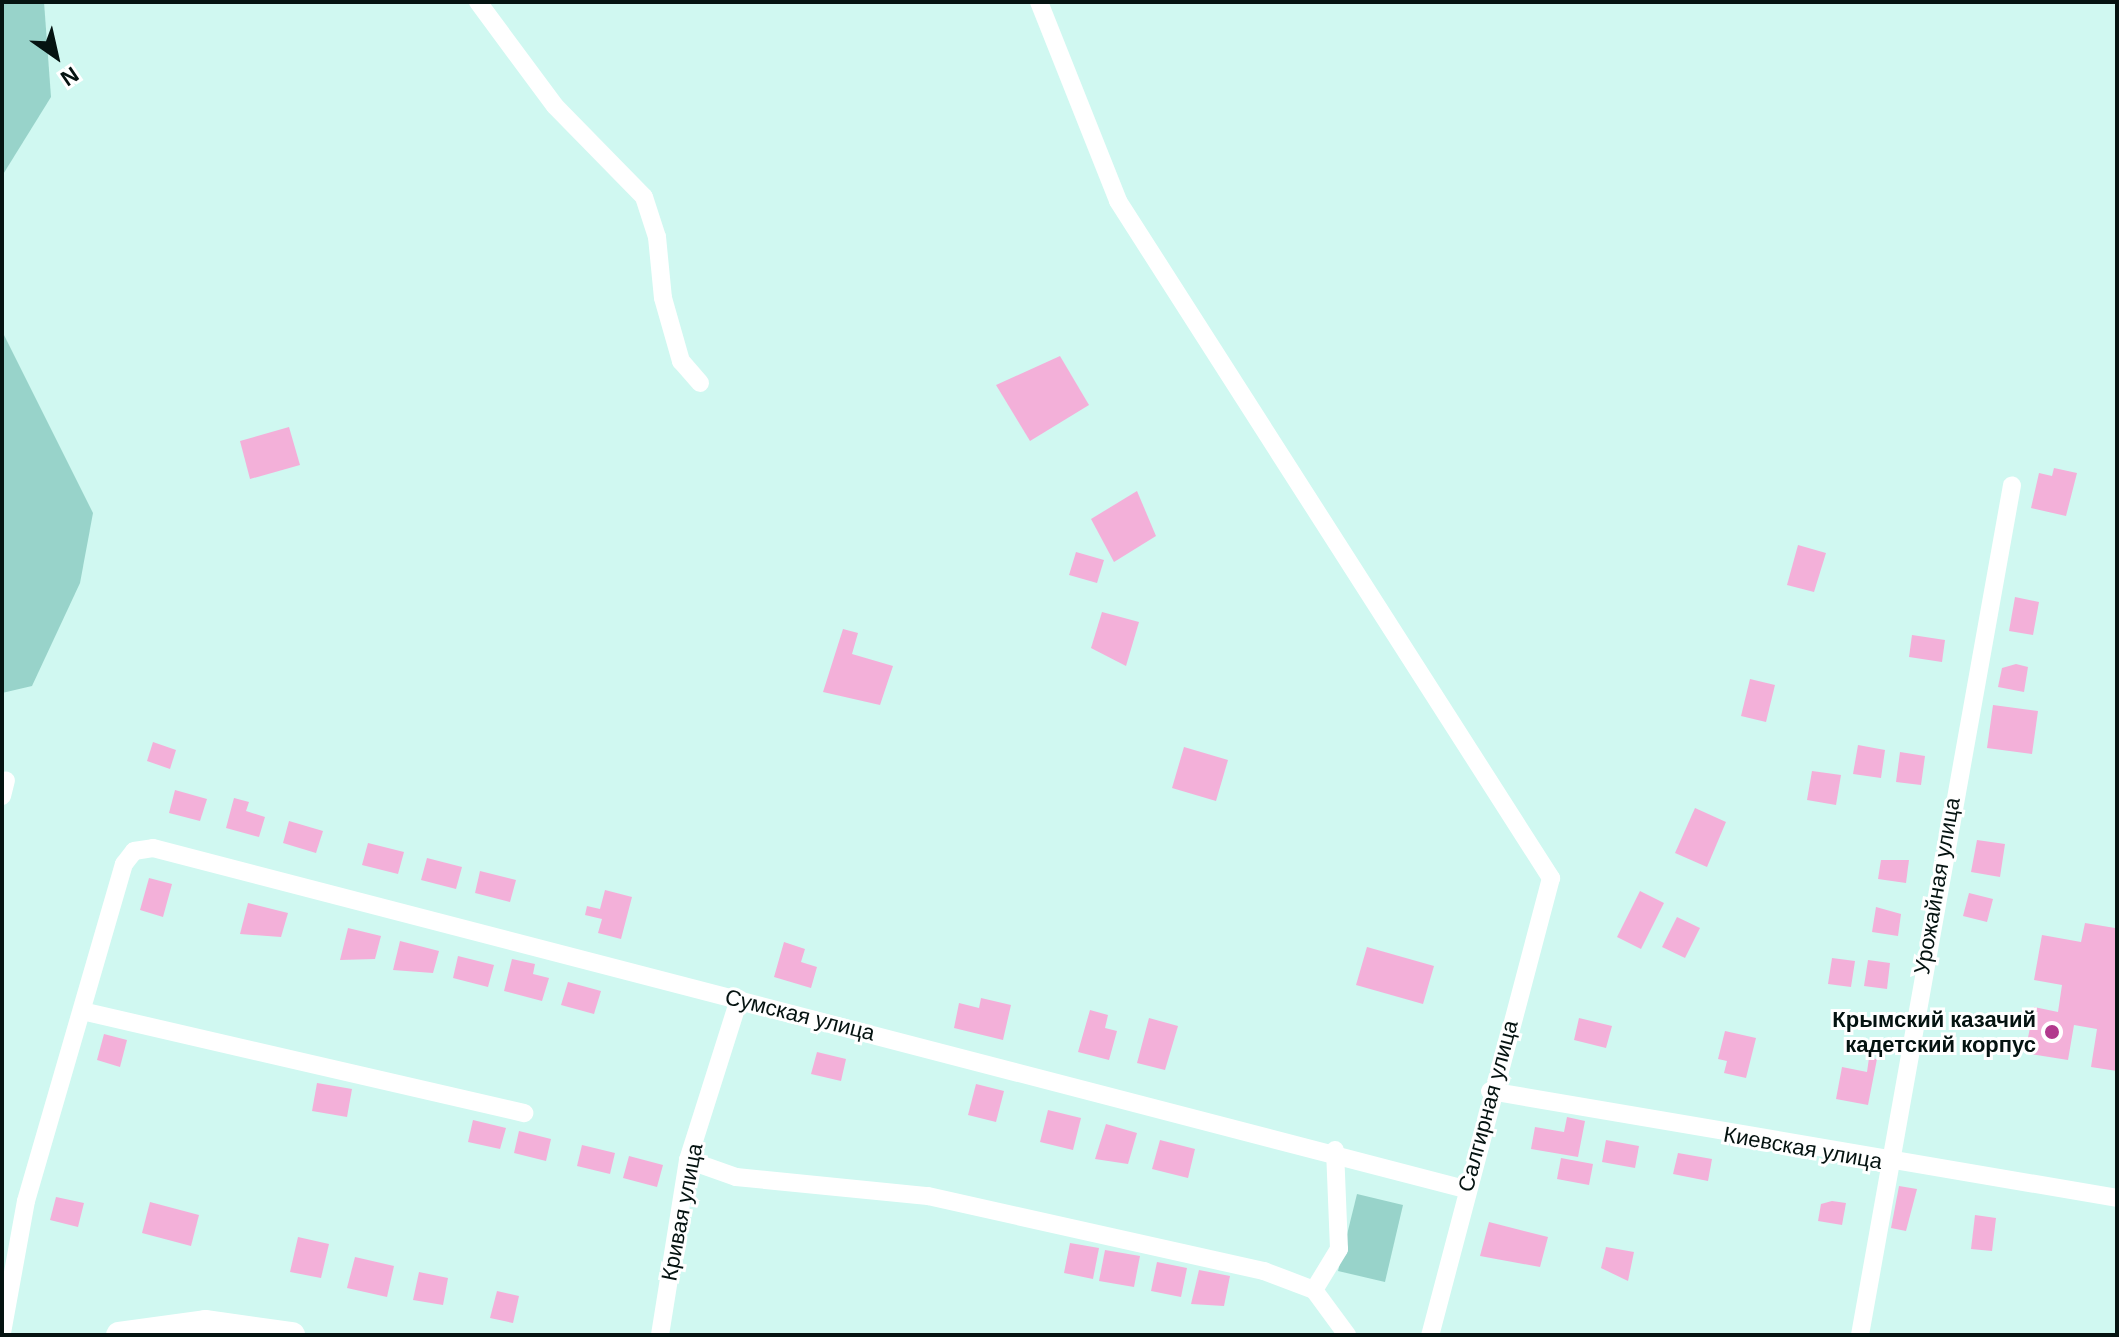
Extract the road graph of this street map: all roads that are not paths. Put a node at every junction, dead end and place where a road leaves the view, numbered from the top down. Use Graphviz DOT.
graph roads {
  1 [pos="478,2"];
  2 [pos="1039,2"];
  3 [pos="700,383"];
  4 [pos="2012,485"];
  5 [pos="739,999"];
  6 [pos="82,1011"];
  7 [pos="1490,1091"];
  8 [pos="524,1113"];
  9 [pos="1335,1150"];
  10 [pos="688,1160"];
  11 [pos="1886,1163"];
  12 [pos="1465,1189"];
  13 [pos="2117,1198"];
  14 [pos="1314,1290"];
  15 [pos="2,1333"];
  16 [pos="119,1335"];
  17 [pos="292,1335"];
  18 [pos="660,1335"];
  19 [pos="1347,1335"];
  20 [pos="1430,1335"];
  21 [pos="1860,1335"];
  1 -- 3 [label="street"];
  2 -- 7 [label="street, Салгирная улица"];
  4 -- 11 [label="street, Урожайная улица"];
  5 -- 6 [label="street, Сумская улица"];
  5 -- 9 [label="street, Сумская улица"];
  5 -- 10 [label="street, Кривая улица"];
  6 -- 8 [label="street"];
  6 -- 15 [label="street"];
  7 -- 11 [label="street, Киевская улица"];
  7 -- 12 [label="street, Салгирная улица"];
  9 -- 12 [label="street, Сумская улица"];
  9 -- 14 [label="street"];
  10 -- 14 [label="street"];
  10 -- 18 [label="street, Кривая улица"];
  11 -- 13 [label="street, Киевская улица"];
  11 -- 21 [label="street, Урожайная улица"];
  12 -- 20 [label="street, Салгирная улица"];
  14 -- 19 [label="street"];
  16 -- 17 [label="main road"];
}
